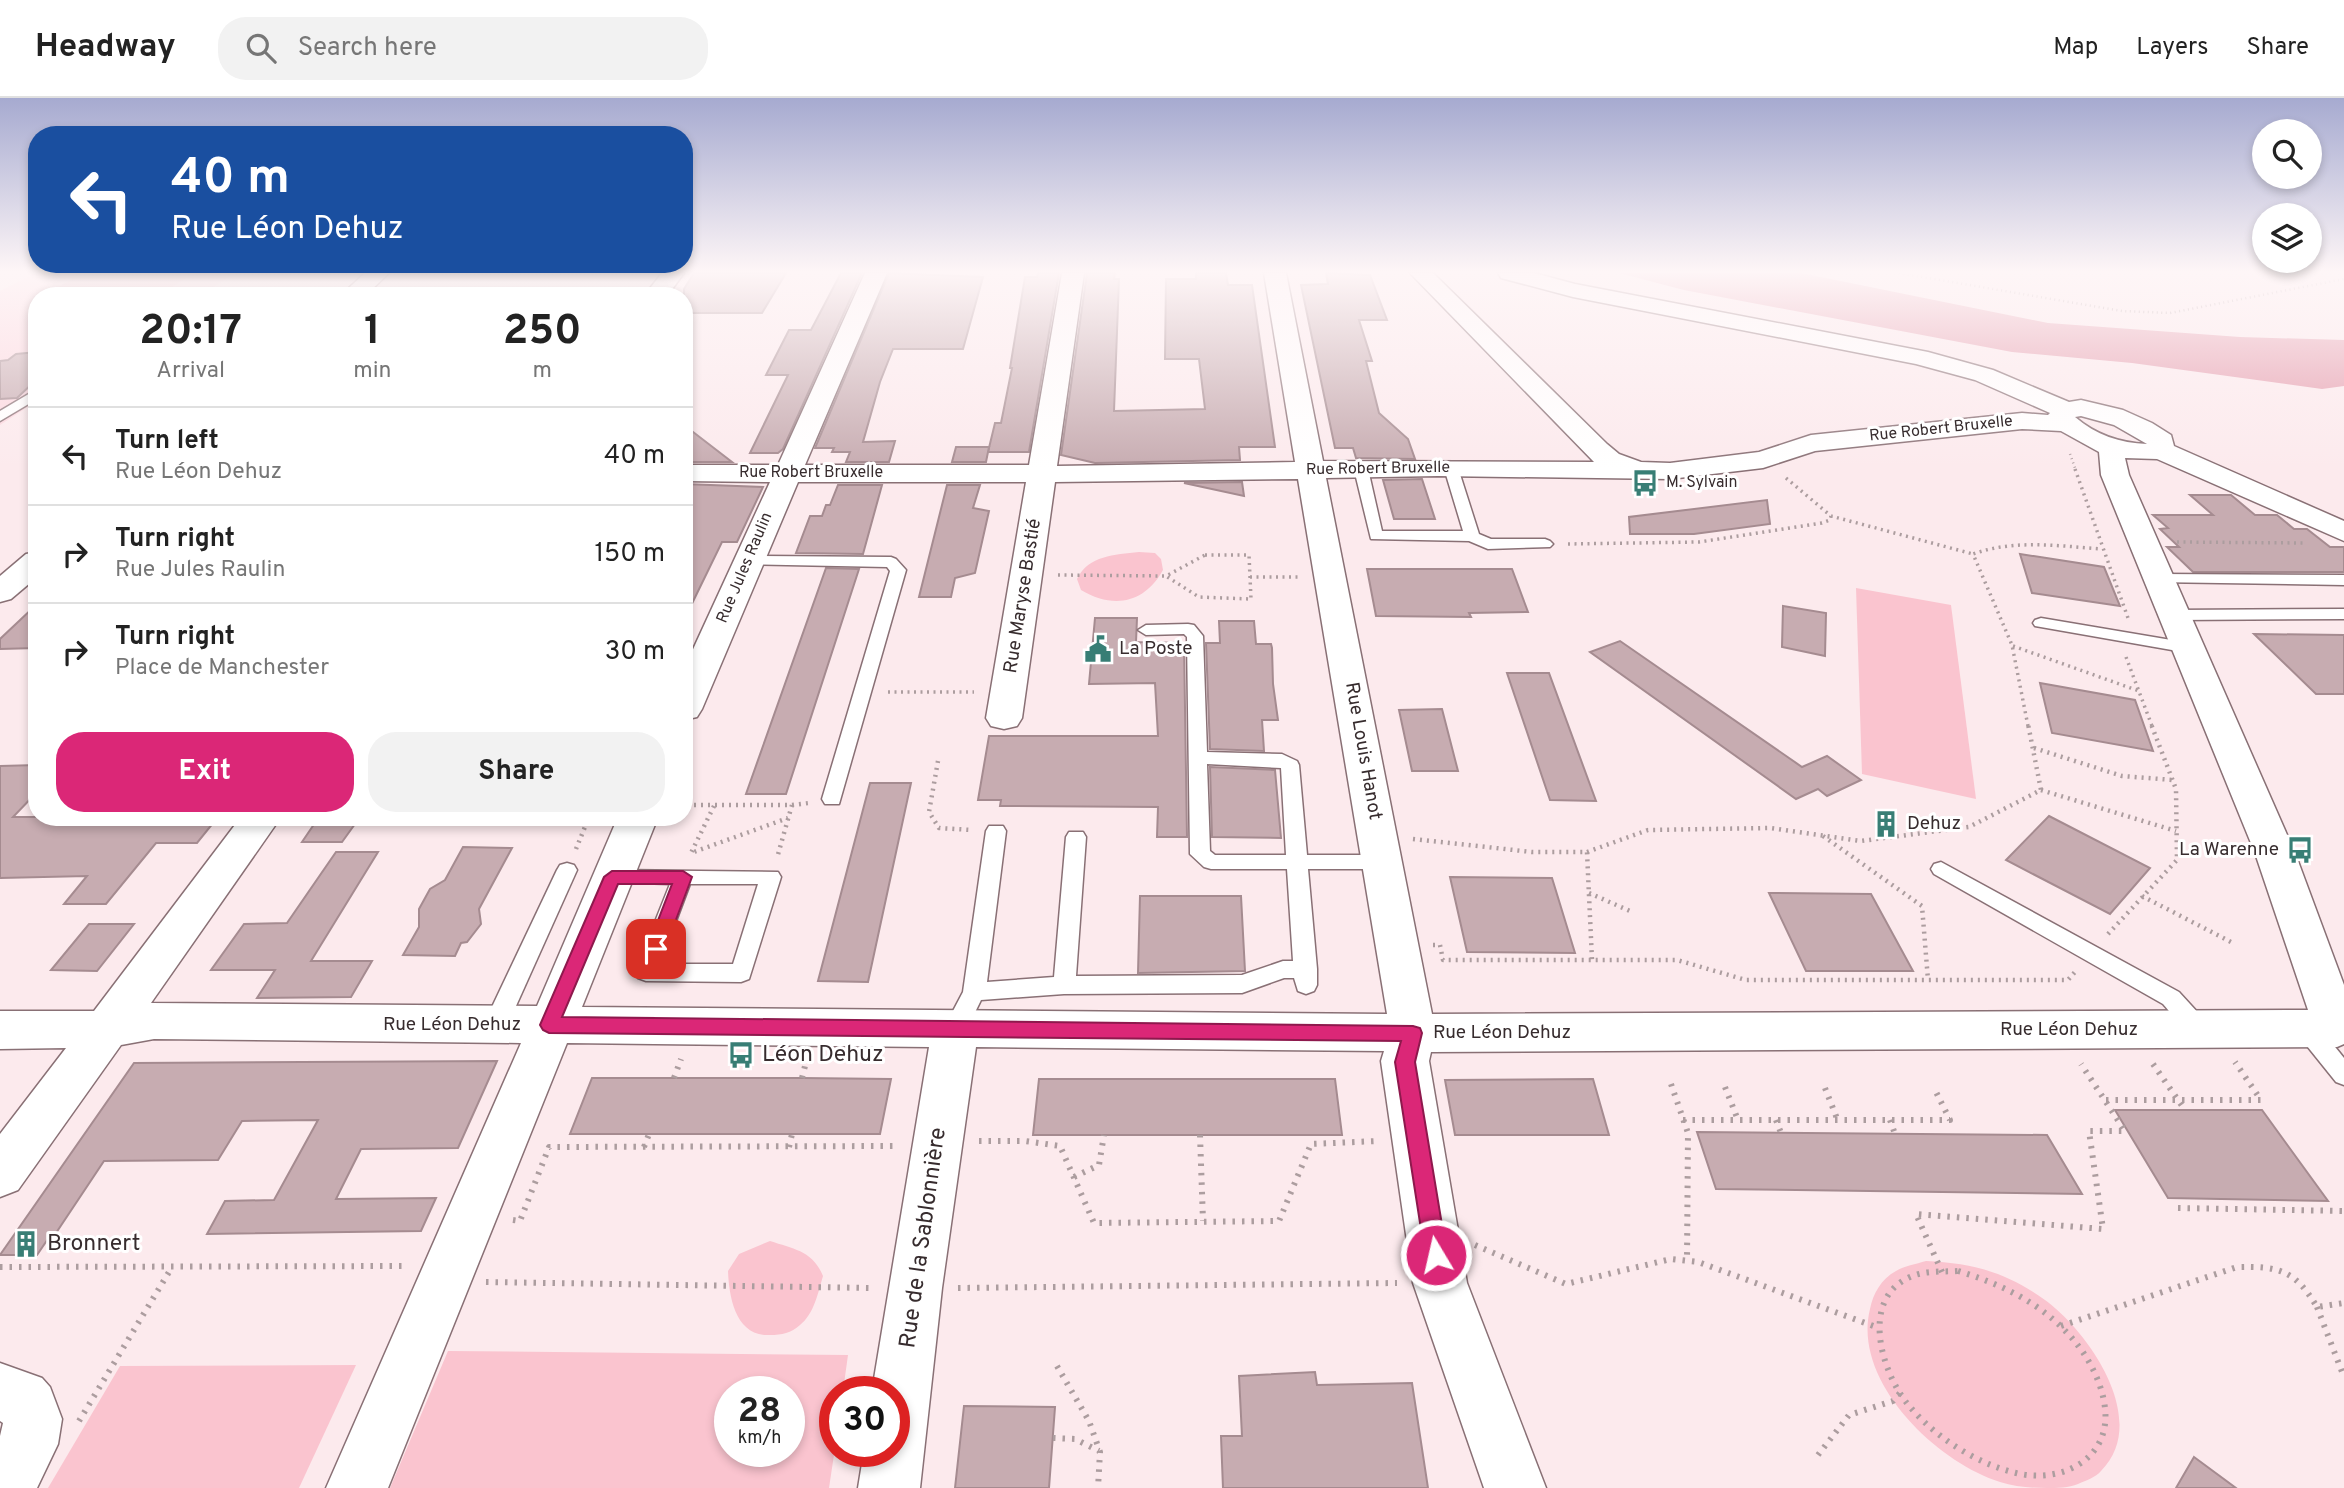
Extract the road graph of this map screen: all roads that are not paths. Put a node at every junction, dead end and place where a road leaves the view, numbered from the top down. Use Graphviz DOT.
graph roads {
  1 [pos="847,338"];
  2 [pos="1063,338"];
  3 [pos="1287,338"];
  4 [pos="1483,338"];
  5 [pos="1820,338"];
  6 [pos="28,399"];
  7 [pos="0,417"];
  8 [pos="2066,417"];
  9 [pos="2114,447"];
  10 [pos="2160,450"];
  11 [pos="1451,468"];
  12 [pos="1361,469"];
  13 [pos="1312,470"];
  14 [pos="1635,470"];
  15 [pos="693,473"];
  16 [pos="786,473"];
  17 [pos="1042,474"];
  18 [pos="2344,532"];
  19 [pos="1472,537"];
  20 [pos="1545,544"];
  21 [pos="748,561"];
  22 [pos="28,569"];
  23 [pos="2344,580"];
  24 [pos="2154,587"];
  25 [pos="0,592"];
  26 [pos="2344,614"];
  27 [pos="2041,623"];
  28 [pos="1146,630"];
  29 [pos="693,688"];
  30 [pos="1006,705"];
  31 [pos="1198,758"];
  32 [pos="832,799"];
  33 [pos="255,826"];
  34 [pos="634,826"];
  35 [pos="996,831"];
  36 [pos="1076,837"];
  37 [pos="1393,850"];
  38 [pos="1297,862"];
  39 [pos="1941,869"];
  40 [pos="568,870"];
  41 [pos="612,877"];
  42 [pos="683,877"];
  43 [pos="1064,985"];
  44 [pos="965,1011"];
  45 [pos="549,1025"];
  46 [pos="495,1026"];
  47 [pos="2306,1028"];
  48 [pos="107,1029"];
  49 [pos="2200,1029"];
  50 [pos="0,1030"];
  51 [pos="1413,1033"];
  52 [pos="2344,1075"];
  53 [pos="0,1174"];
  54 [pos="904,1376"];
  55 [pos="0,1392"];
  56 [pos="892,1467"];
  57 [pos="2,1488"];
  58 [pos="357,1488"];
  59 [pos="889,1488"];
  60 [pos="1515,1488"];
  1 -- 16 [label="street, Rue Jules Raulin"];
  2 -- 17 [label="street, Rue Maryse Bastié"];
  3 -- 13 [label="street, Rue Louis Hanot"];
  4 -- 14 [label="street"];
  5 -- 8 [label="street"];
  6 -- 7 [label="lane"];
  8 -- 9 [label="street"];
  8 -- 10 [label="street, Rue Robert Bruxelle"];
  8 -- 14 [label="street, Rue Robert Bruxelle"];
  9 -- 10 [label="street"];
  9 -- 24 [label="street, Rue Léon Dehuz"];
  10 -- 18 [label="street"];
  11 -- 12 [label="street, Rue Robert Bruxelle"];
  11 -- 14 [label="street, Rue Robert Bruxelle"];
  11 -- 19 [label="lane"];
  12 -- 13 [label="street, Rue Robert Bruxelle"];
  12 -- 19 [label="lane"];
  13 -- 17 [label="street, Rue Robert Bruxelle"];
  13 -- 37 [label="street, Rue Louis Hanot"];
  15 -- 16 [label="street, Rue Robert Bruxelle"];
  16 -- 17 [label="street, Rue Robert Bruxelle"];
  16 -- 21 [label="street, Rue Jules Raulin"];
  17 -- 30 [label="street, Rue Maryse Bastié"];
  19 -- 20 [label="lane"];
  21 -- 29 [label="street, Rue Jules Raulin"];
  21 -- 32 [label="lane"];
  22 -- 25 [label="street"];
  23 -- 24 [label="lane"];
  24 -- 26 [label="lane"];
  24 -- 27 [label="lane"];
  24 -- 47 [label="street, Rue Léon Dehuz"];
  28 -- 31 [label="lane"];
  31 -- 38 [label="lane"];
  31 -- 38 [label="lane"];
  33 -- 48 [label="street"];
  34 -- 41 [label="street"];
  35 -- 44 [label="lane"];
  36 -- 43 [label="lane"];
  37 -- 38 [label="lane"];
  37 -- 51 [label="street, Rue Louis Hanot"];
  38 -- 43 [label="lane"];
  39 -- 49 [label="lane"];
  40 -- 46 [label="lane"];
  41 -- 42 [label="lane"];
  41 -- 45 [label="street"];
  42 -- 42 [label="lane"];
  43 -- 44 [label="lane"];
  44 -- 45 [label="street, Rue Léon Dehuz"];
  44 -- 51 [label="street, Rue Léon Dehuz"];
  44 -- 54 [label="street, Rue de la Sablonnière"];
  45 -- 46 [label="street, Rue Léon Dehuz"];
  45 -- 58 [label="street"];
  46 -- 48 [label="street, Rue Léon Dehuz"];
  47 -- 49 [label="street, Rue Léon Dehuz"];
  47 -- 52 [label="lane"];
  48 -- 50 [label="street, Rue Léon Dehuz"];
  48 -- 53 [label="street"];
  49 -- 51 [label="street, Rue Léon Dehuz"];
  51 -- 60 [label="street"];
  55 -- 57 [label="street"];
  56 -- 59 [label="street, Rue de la Sablonnière"];
}
